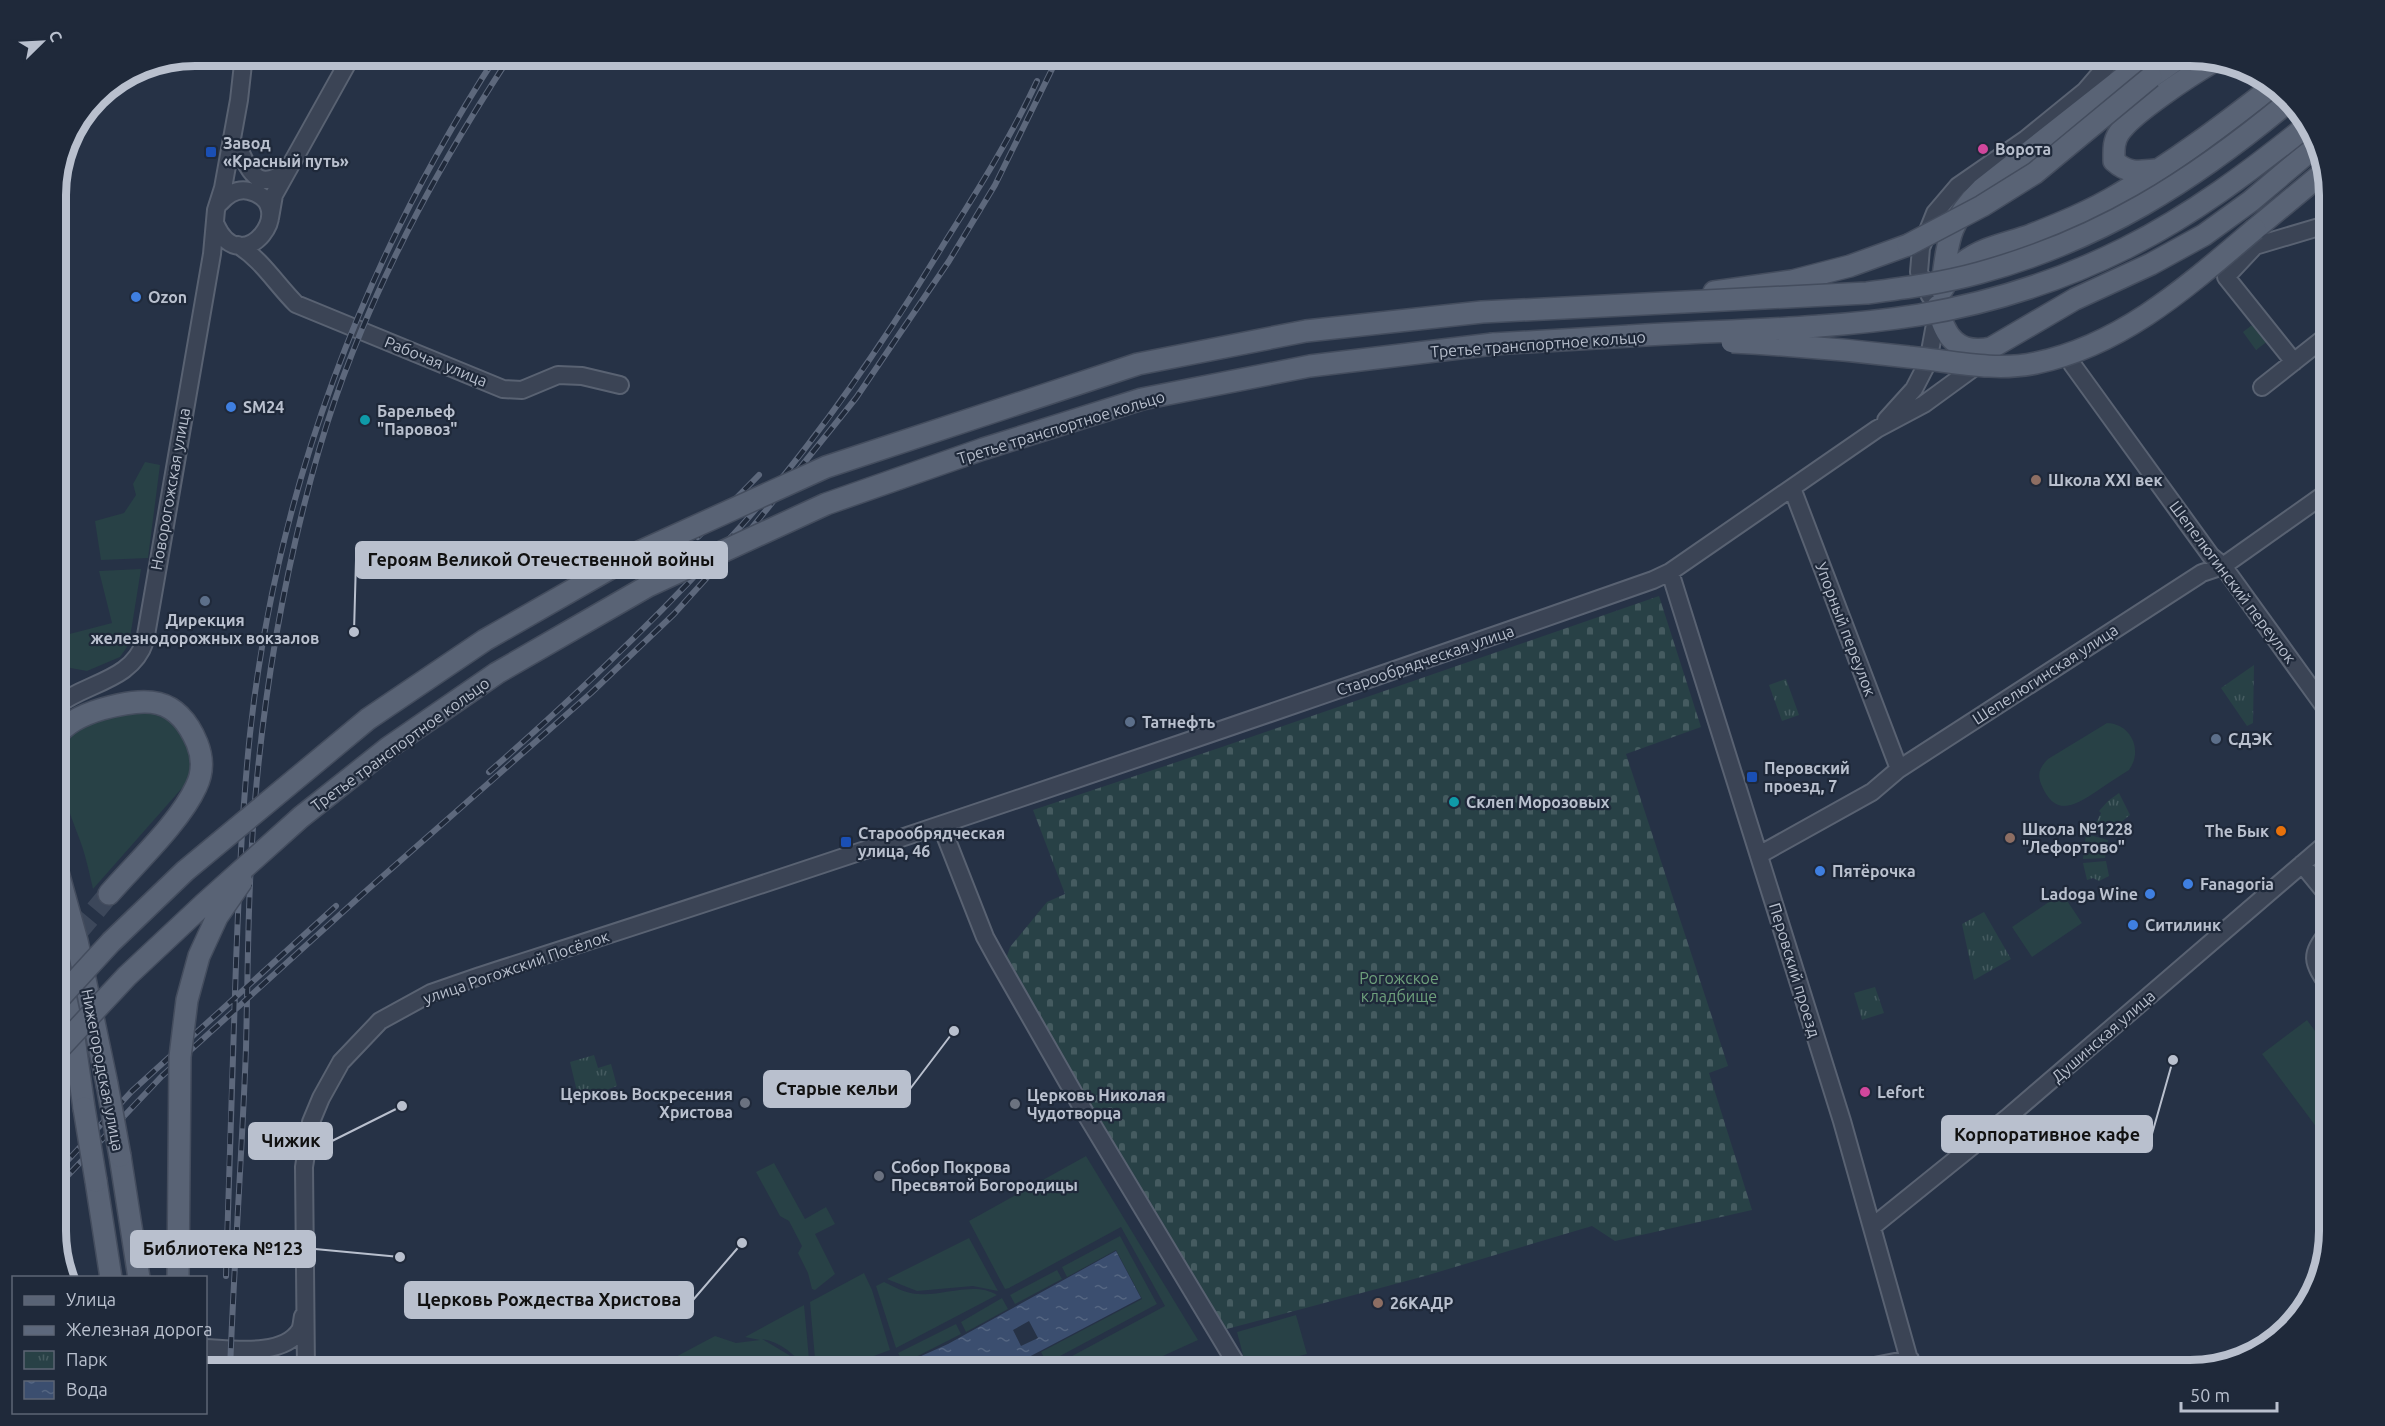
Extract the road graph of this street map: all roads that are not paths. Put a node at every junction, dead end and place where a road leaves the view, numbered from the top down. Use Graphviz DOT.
graph roads {
  1 [pos="243,66"];
  2 [pos="346,66"];
  3 [pos="2107,66"];
  4 [pos="2139,66"];
  5 [pos="2183,66"];
  6 [pos="2187,66"];
  7 [pos="2266,92"];
  8 [pos="2283,106"];
  9 [pos="235,121"];
  10 [pos="2301,130"];
  11 [pos="239,148"];
  12 [pos="2311,150"];
  13 [pos="293,163"];
  14 [pos="2158,169"];
  15 [pos="2318,177"];
  16 [pos="278,189"];
  17 [pos="250,192"];
  18 [pos="220,202"];
  19 [pos="216,225"];
  20 [pos="268,225"];
  21 [pos="2319,227"];
  22 [pos="235,243"];
  23 [pos="212,254"];
  24 [pos="268,272"];
  25 [pos="1940,300"];
  26 [pos="1630,304"];
  27 [pos="2014,335"];
  28 [pos="1630,336"];
  29 [pos="2319,342"];
  30 [pos="2294,362"];
  31 [pos="2072,364"];
  32 [pos="620,385"];
  33 [pos="2262,387"];
  34 [pos="1878,429"];
  35 [pos="1792,488"];
  36 [pos="2319,498"];
  37 [pos="2223,566"];
  38 [pos="1670,572"];
  39 [pos="82,689"];
  40 [pos="66,691"];
  41 [pos="66,699"];
  42 [pos="2319,699"];
  43 [pos="66,728"];
  44 [pos="1899,770"];
  45 [pos="301,817"];
  46 [pos="941,825"];
  47 [pos="2319,850"];
  48 [pos="1759,855"];
  49 [pos="2302,864"];
  50 [pos="2319,885"];
  51 [pos="109,894"];
  52 [pos="66,903"];
  53 [pos="2319,944"];
  54 [pos="2319,972"];
  55 [pos="66,991"];
  56 [pos="66,1000"];
  57 [pos="66,1041"];
  58 [pos="66,1050"];
  59 [pos="84,1108"];
  60 [pos="1872,1227"];
  61 [pos="139,1273"];
  62 [pos="111,1276"];
  63 [pos="178,1276"];
  64 [pos="304,1312"];
  65 [pos="207,1348"];
  66 [pos="306,1360"];
  67 [pos="1233,1360"];
  68 [pos="1910,1360"];
  1 -- 9 [label="street, Новорогожская улица"];
  2 -- 13 [label="street"];
  3 -- 25 [label="street"];
  4 -- 25 [label="main road"];
  5 -- 26 [label="main road, bridge"];
  6 -- 14 [label="main road"];
  7 -- 14 [label="main road"];
  8 -- 26 [label="main road, Третье транспортное кольцо, bridge"];
  9 -- 11 [label="street"];
  9 -- 18 [label="street, Новорогожская улица"];
  10 -- 28 [label="main road, Третье транспортное кольцо, bridge"];
  11 -- 13 [label="street"];
  11 -- 17 [label="street"];
  12 -- 27 [label="main road"];
  13 -- 16 [label="street"];
  14 -- 25 [label="main road"];
  15 -- 28 [label="main road, bridge"];
  16 -- 17 [label="street"];
  16 -- 20 [label="street"];
  17 -- 18 [label="street"];
  17 -- 20 [label="street"];
  18 -- 19 [label="street, Новорогожская улица"];
  19 -- 22 [label="street"];
  19 -- 23 [label="street, Новорогожская улица"];
  20 -- 22 [label="street"];
  20 -- 24 [label="street"];
  21 -- 30 [label="street"];
  22 -- 23 [label="street"];
  22 -- 24 [label="street, Рабочая улица"];
  23 -- 39 [label="street, Новорогожская улица"];
  24 -- 32 [label="street, Рабочая улица"];
  25 -- 27 [label="main road"];
  25 -- 34 [label="street, Старообрядческая улица"];
  26 -- 55 [label="main road, Третье транспортное кольцо, bridge"];
  27 -- 34 [label="street, Старообрядческая улица"];
  28 -- 45 [label="main road, Третье транспортное кольцо, bridge"];
  29 -- 30 [label="street"];
  30 -- 33 [label="street"];
  31 -- 37 [label="street, Шепелюгинский переулок"];
  34 -- 35 [label="street, Старообрядческая улица"];
  35 -- 38 [label="street, Старообрядческая улица"];
  35 -- 44 [label="street, Упорный переулок"];
  36 -- 37 [label="street, Шепелюгинская улица"];
  37 -- 42 [label="street, Шепелюгинский переулок"];
  37 -- 44 [label="street, Шепелюгинская улица"];
  38 -- 46 [label="street, Старообрядческая улица"];
  38 -- 48 [label="street, Перовский проезд"];
  39 -- 40 [label="street"];
  39 -- 41 [label="street"];
  43 -- 51 [label="main road"];
  44 -- 48 [label="street, Шепелюгинская улица"];
  45 -- 57 [label="main road, Третье транспортное кольцо, bridge"];
  45 -- 63 [label="main road, bridge"];
  46 -- 64 [label="street, улица Рогожский Посёлок"];
  46 -- 67 [label="street"];
  47 -- 49 [label="street, Душинская улица"];
  48 -- 60 [label="street, Перовский проезд"];
  49 -- 50 [label="street"];
  49 -- 60 [label="street, Душинская улица"];
  52 -- 61 [label="main road, Нижегородская улица, bridge"];
  53 -- 54 [label="street"];
  56 -- 59 [label="main road, Нижегородская улица"];
  58 -- 59 [label="main road"];
  59 -- 62 [label="main road, Нижегородская улица, bridge"];
  60 -- 68 [label="street, Перовский проезд"];
  64 -- 65 [label="street"];
  64 -- 66 [label="street, улица Рогожский Посёлок"];
}
